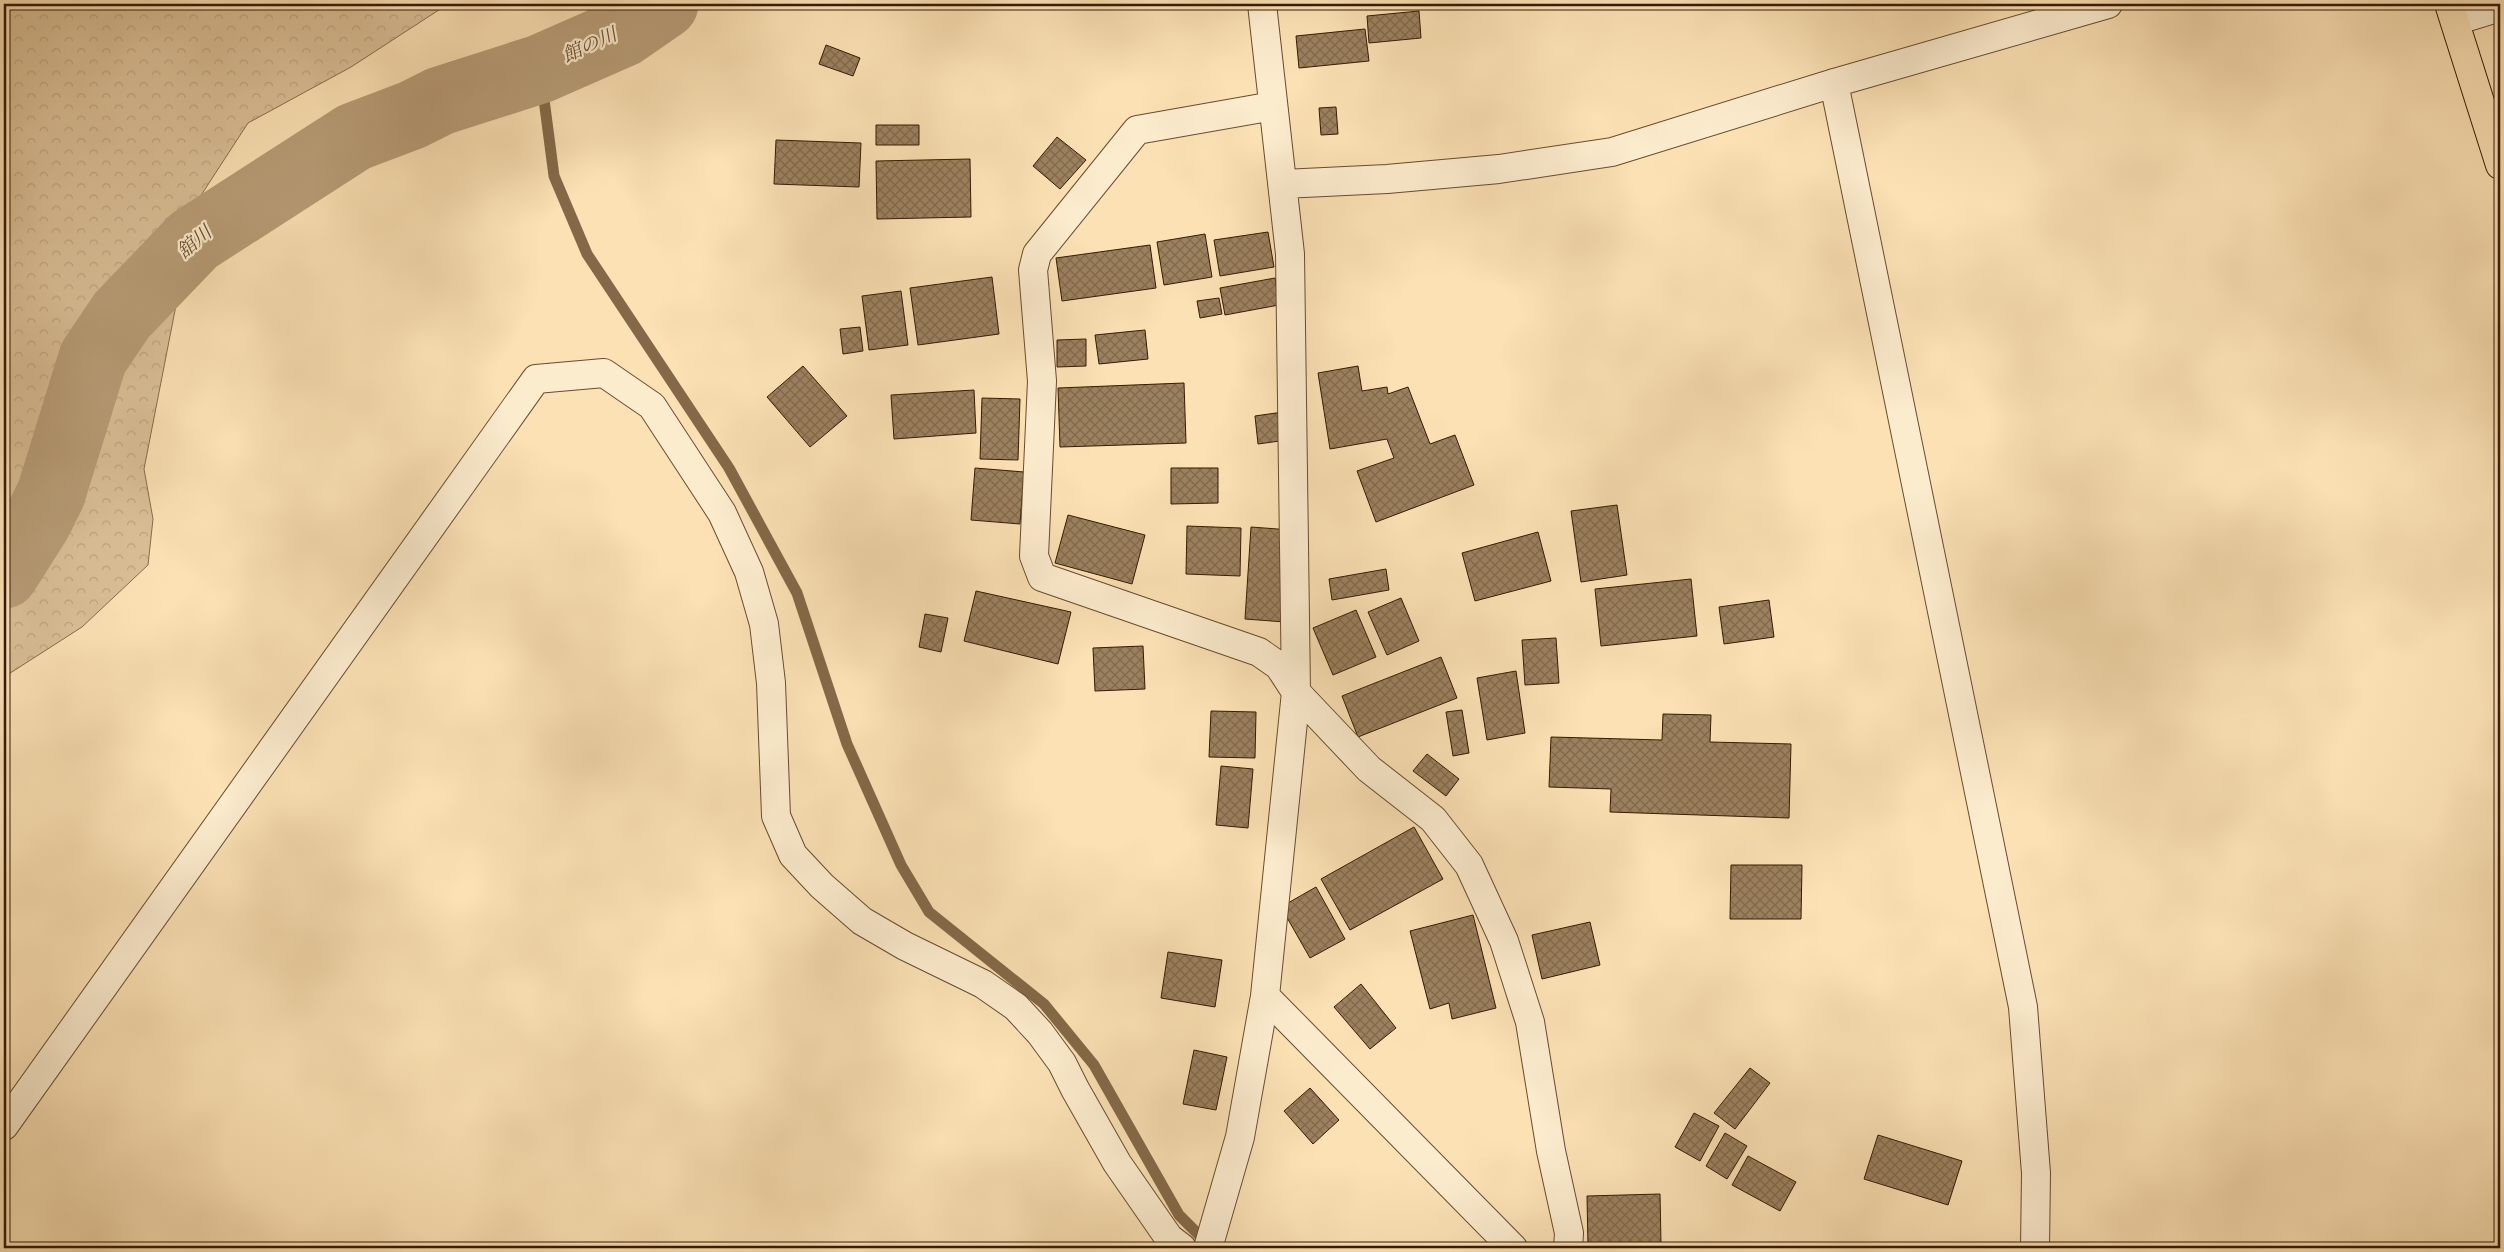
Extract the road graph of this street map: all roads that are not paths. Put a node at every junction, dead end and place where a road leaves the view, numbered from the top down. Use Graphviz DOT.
graph roads {
  1 [pos="1262,4"];
  2 [pos="2108,4"];
  3 [pos="2500,7"];
  4 [pos="2452,12"];
  5 [pos="1834,83"];
  6 [pos="1273,106"];
  7 [pos="2500,165"];
  8 [pos="1283,184"];
  9 [pos="1296,692"];
  10 [pos="1265,996"];
  11 [pos="4,1126"];
  12 [pos="1182,1248"];
  13 [pos="1208,1248"];
  14 [pos="1513,1248"];
  15 [pos="1568,1248"];
  16 [pos="2035,1248"];
  1 -- 6 [label="street"];
  2 -- 5 [label="street"];
  3 -- 4 [label="street"];
  4 -- 7 [label="main road"];
  5 -- 8 [label="street"];
  5 -- 16 [label="street"];
  6 -- 8 [label="street"];
  6 -- 9 [label="street"];
  8 -- 9 [label="street"];
  9 -- 10 [label="street"];
  9 -- 15 [label="street"];
  10 -- 13 [label="street"];
  10 -- 14 [label="street"];
  11 -- 12 [label="street"];
}
